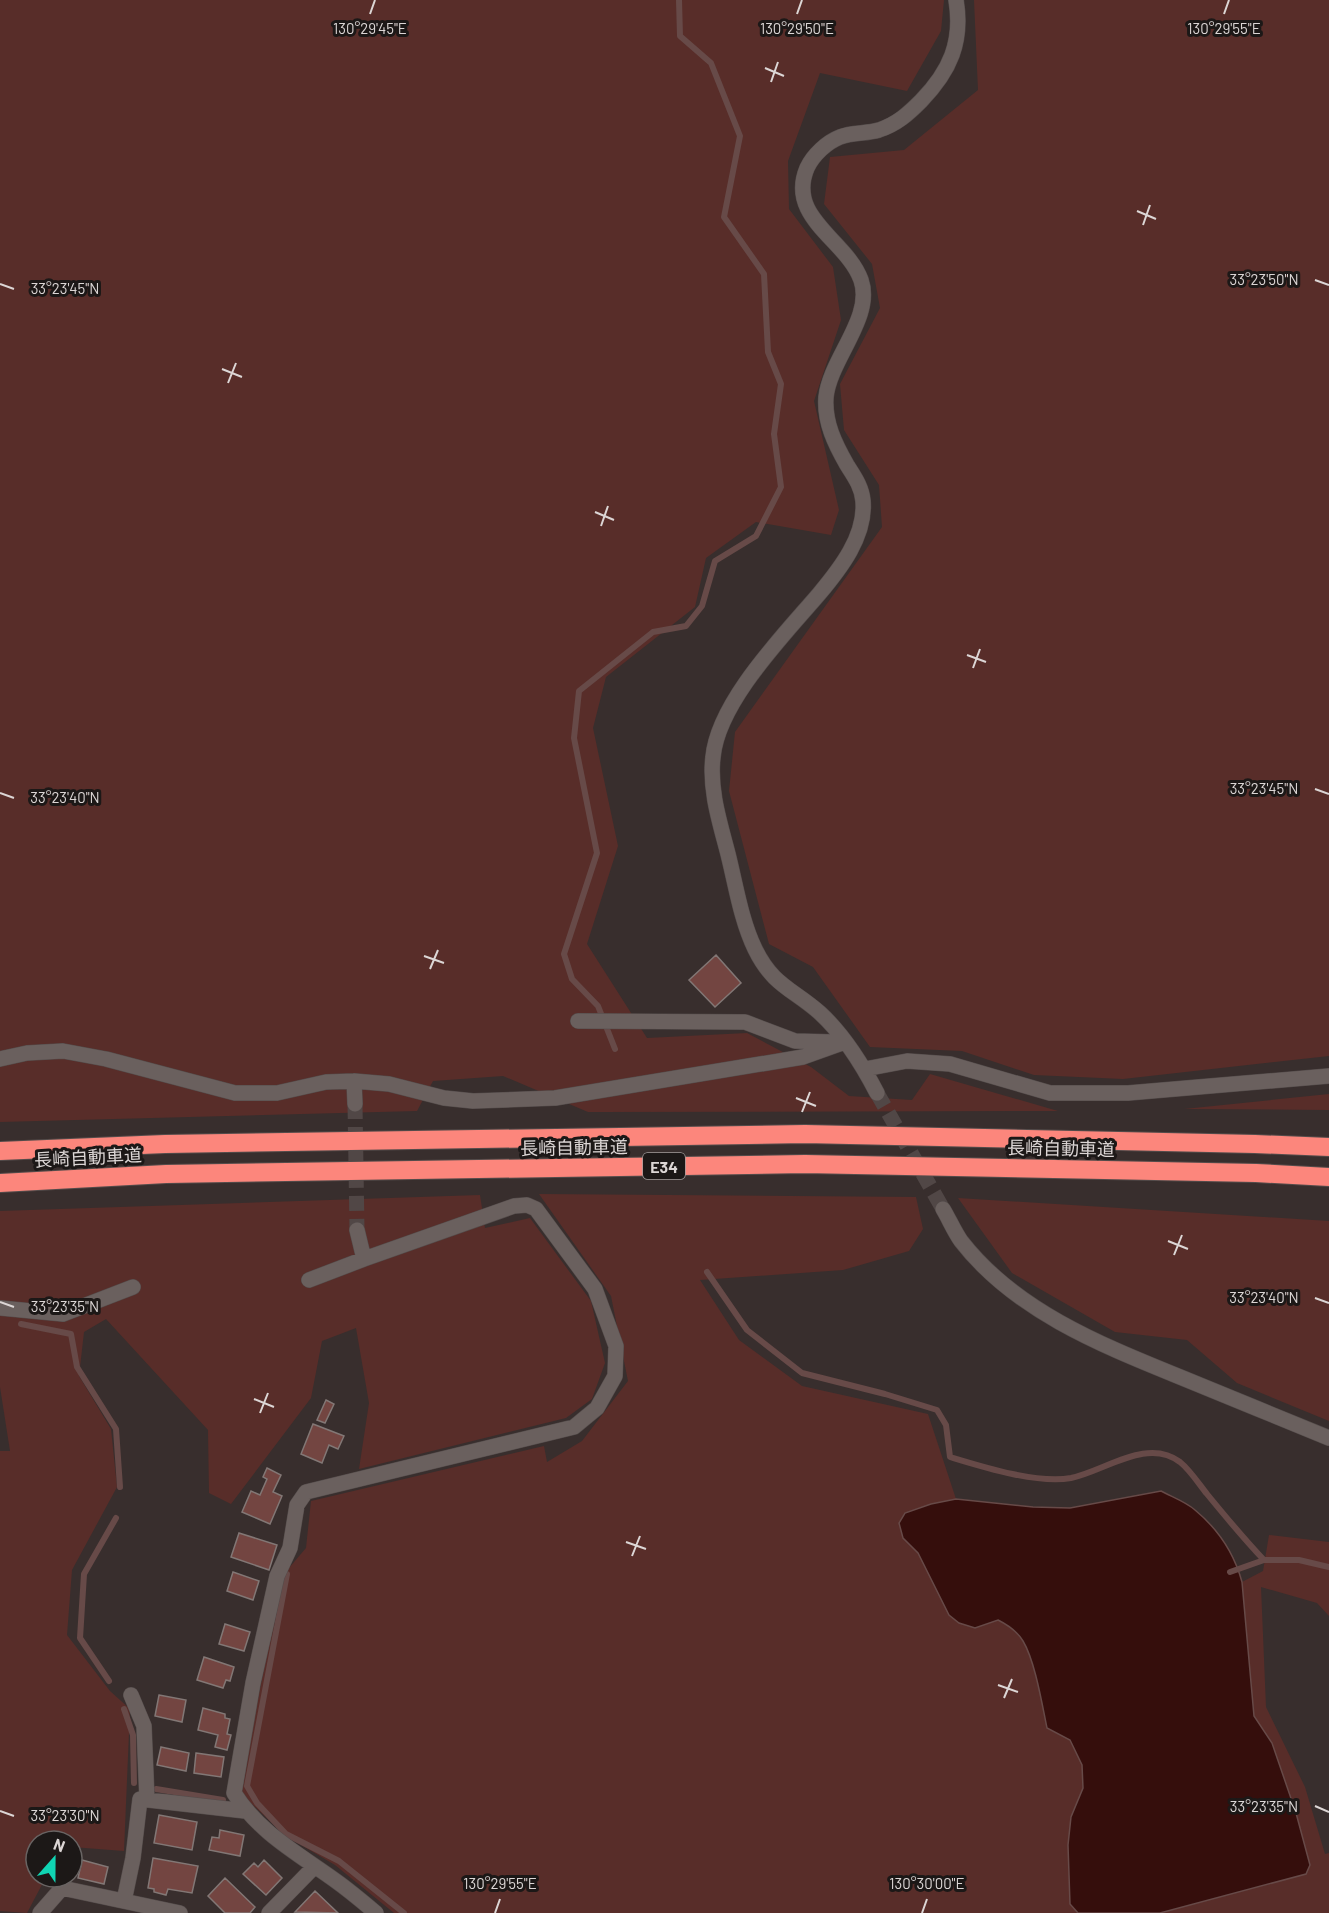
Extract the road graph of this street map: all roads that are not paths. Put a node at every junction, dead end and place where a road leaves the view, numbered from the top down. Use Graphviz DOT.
graph roads {
  1 [pos="956,0"];
  2 [pos="578,1021"];
  3 [pos="845,1042"];
  4 [pos="0,1059"];
  5 [pos="865,1070"];
  6 [pos="1329,1076"];
  7 [pos="354,1081"];
  8 [pos="877,1093"];
  9 [pos="355,1104"];
  10 [pos="1329,1148"];
  11 [pos="0,1151"];
  12 [pos="1329,1177"];
  13 [pos="0,1183"];
  14 [pos="944,1209"];
  15 [pos="357,1230"];
  16 [pos="364,1259"];
  17 [pos="309,1280"];
  18 [pos="133,1287"];
  19 [pos="0,1308"];
  20 [pos="1329,1438"];
  21 [pos="131,1695"];
  22 [pos="147,1800"];
  23 [pos="245,1811"];
  24 [pos="314,1867"];
  25 [pos="124,1901"];
  26 [pos="40,1913"];
  27 [pos="180,1913"];
  28 [pos="269,1913"];
  29 [pos="376,1913"];
  1 -- 3 [label="street"];
  2 -- 3 [label="street"];
  3 -- 5 [label="street"];
  3 -- 7 [label="street"];
  4 -- 7 [label="street"];
  5 -- 6 [label="street"];
  5 -- 8 [label="street"];
  7 -- 9 [label="street"];
  10 -- 11 [label="highway, 長崎自動車道 / E34"];
  12 -- 13 [label="highway, 長崎自動車道 / E34"];
  14 -- 20 [label="street"];
  15 -- 16 [label="street"];
  16 -- 17 [label="street"];
  16 -- 23 [label="street"];
  18 -- 19 [label="street"];
  21 -- 22 [label="street"];
  22 -- 23 [label="street"];
  22 -- 25 [label="street"];
  23 -- 24 [label="street"];
  24 -- 28 [label="street"];
  24 -- 29 [label="street"];
  25 -- 26 [label="street"];
  25 -- 27 [label="street"];
}
